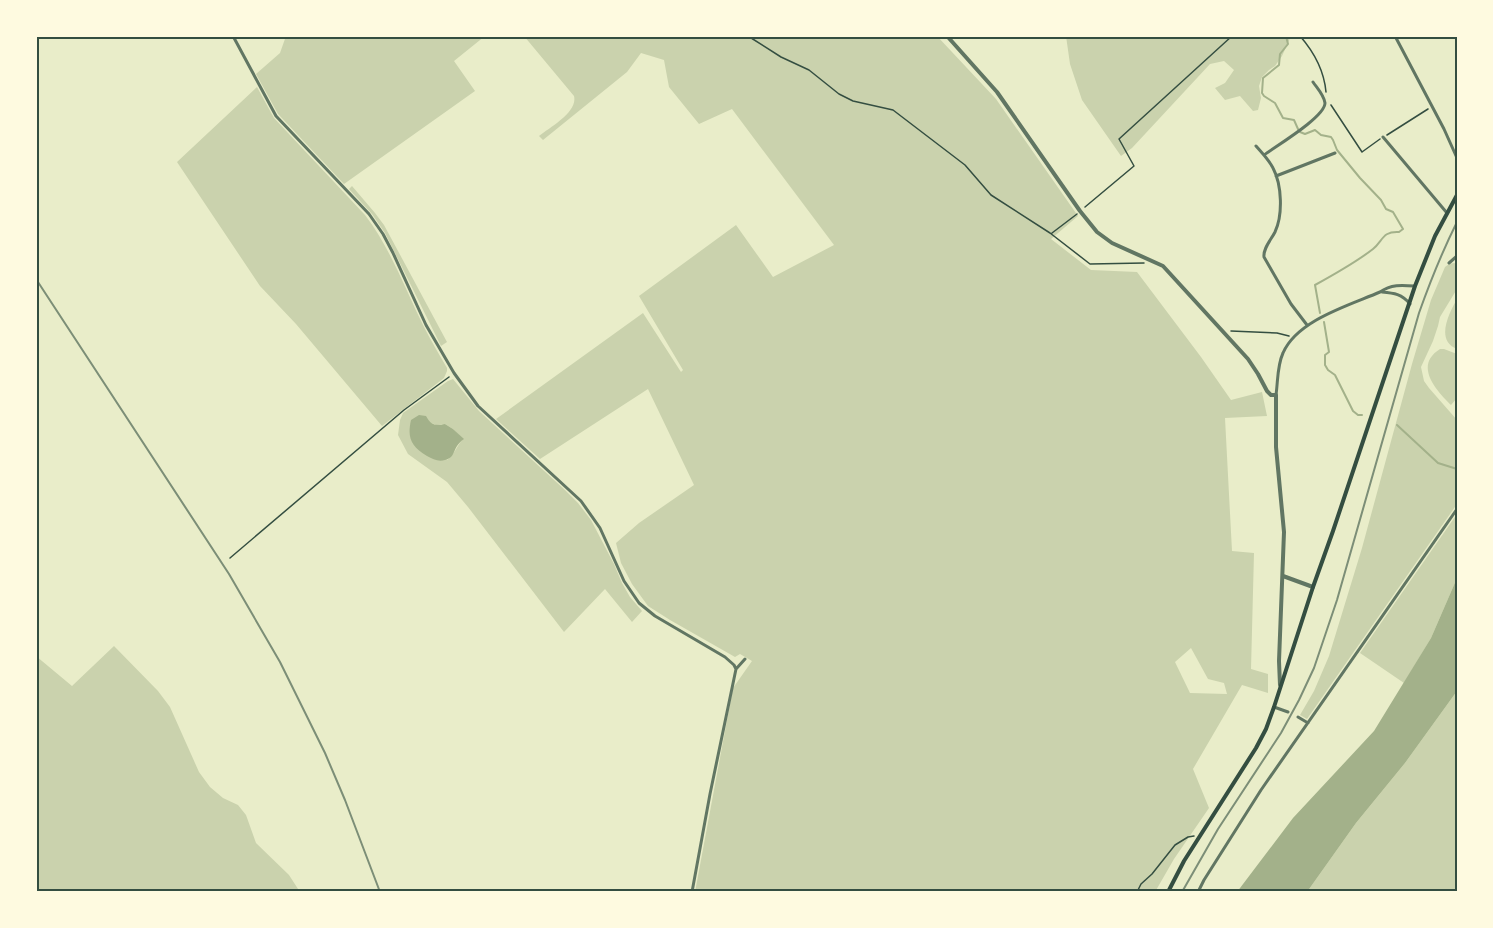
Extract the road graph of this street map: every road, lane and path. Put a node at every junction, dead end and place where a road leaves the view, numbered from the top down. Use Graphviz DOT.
graph roads {
  1 [pos="233,36"];
  2 [pos="748,36"];
  3 [pos="947,36"];
  4 [pos="1232,36"];
  5 [pos="1300,36"];
  6 [pos="1395,36"];
  7 [pos="1313,82"];
  8 [pos="1327,96"];
  9 [pos="1329,103"];
  10 [pos="1431,106"];
  11 [pos="1383,137"];
  12 [pos="1256,146"];
  13 [pos="1335,153"];
  14 [pos="1264,155"];
  15 [pos="1457,158"];
  16 [pos="1276,176"];
  17 [pos="1457,195"];
  18 [pos="1080,211"];
  19 [pos="1447,213"];
  20 [pos="1052,234"];
  21 [pos="1457,256"];
  22 [pos="1152,260"];
  23 [pos="1449,263"];
  24 [pos="1415,286"];
  25 [pos="1380,292"];
  26 [pos="1410,304"];
  27 [pos="1307,325"];
  28 [pos="1222,330"];
  29 [pos="1293,337"];
  30 [pos="454,373"];
  31 [pos="1276,395"];
  32 [pos="1457,509"];
  33 [pos="230,558"];
  34 [pos="1283,576"];
  35 [pos="1313,587"];
  36 [pos="745,659"];
  37 [pos="736,669"];
  38 [pos="1280,689"];
  39 [pos="1274,708"];
  40 [pos="1288,712"];
  41 [pos="1299,717"];
  42 [pos="1308,723"];
  43 [pos="1201,835"];
  44 [pos="692,892"];
  45 [pos="1137,892"];
  46 [pos="1168,892"];
  47 [pos="1198,892"];
  1 -- 30 [label="street"];
  2 -- 20 [label="path"];
  3 -- 18 [label="street"];
  4 -- 18 [label="path"];
  5 -- 8 [label="path"];
  6 -- 10 [label="street"];
  7 -- 14 [label="street"];
  9 -- 11 [label="path"];
  10 -- 11 [label="path"];
  10 -- 15 [label="street"];
  11 -- 19 [label="street"];
  12 -- 14 [label="street"];
  13 -- 16 [label="street"];
  14 -- 16 [label="street"];
  16 -- 27 [label="street"];
  17 -- 19 [label="main road"];
  18 -- 20 [label="path"];
  18 -- 22 [label="street"];
  19 -- 24 [label="main road"];
  20 -- 22 [label="path"];
  21 -- 23 [label="street"];
  22 -- 28 [label="street"];
  24 -- 25 [label="street"];
  24 -- 26 [label="main road"];
  25 -- 26 [label="street"];
  25 -- 27 [label="street"];
  26 -- 35 [label="main road"];
  27 -- 29 [label="street"];
  28 -- 29 [label="path"];
  28 -- 31 [label="street"];
  29 -- 31 [label="street"];
  30 -- 33 [label="path"];
  30 -- 37 [label="street"];
  31 -- 34 [label="street"];
  32 -- 42 [label="street"];
  34 -- 35 [label="street"];
  34 -- 38 [label="street"];
  35 -- 38 [label="main road"];
  36 -- 37 [label="street"];
  37 -- 44 [label="street"];
  38 -- 39 [label="main road"];
  39 -- 40 [label="street"];
  39 -- 43 [label="main road"];
  41 -- 42 [label="street"];
  42 -- 47 [label="street"];
  43 -- 45 [label="path"];
  43 -- 46 [label="main road"];
}
